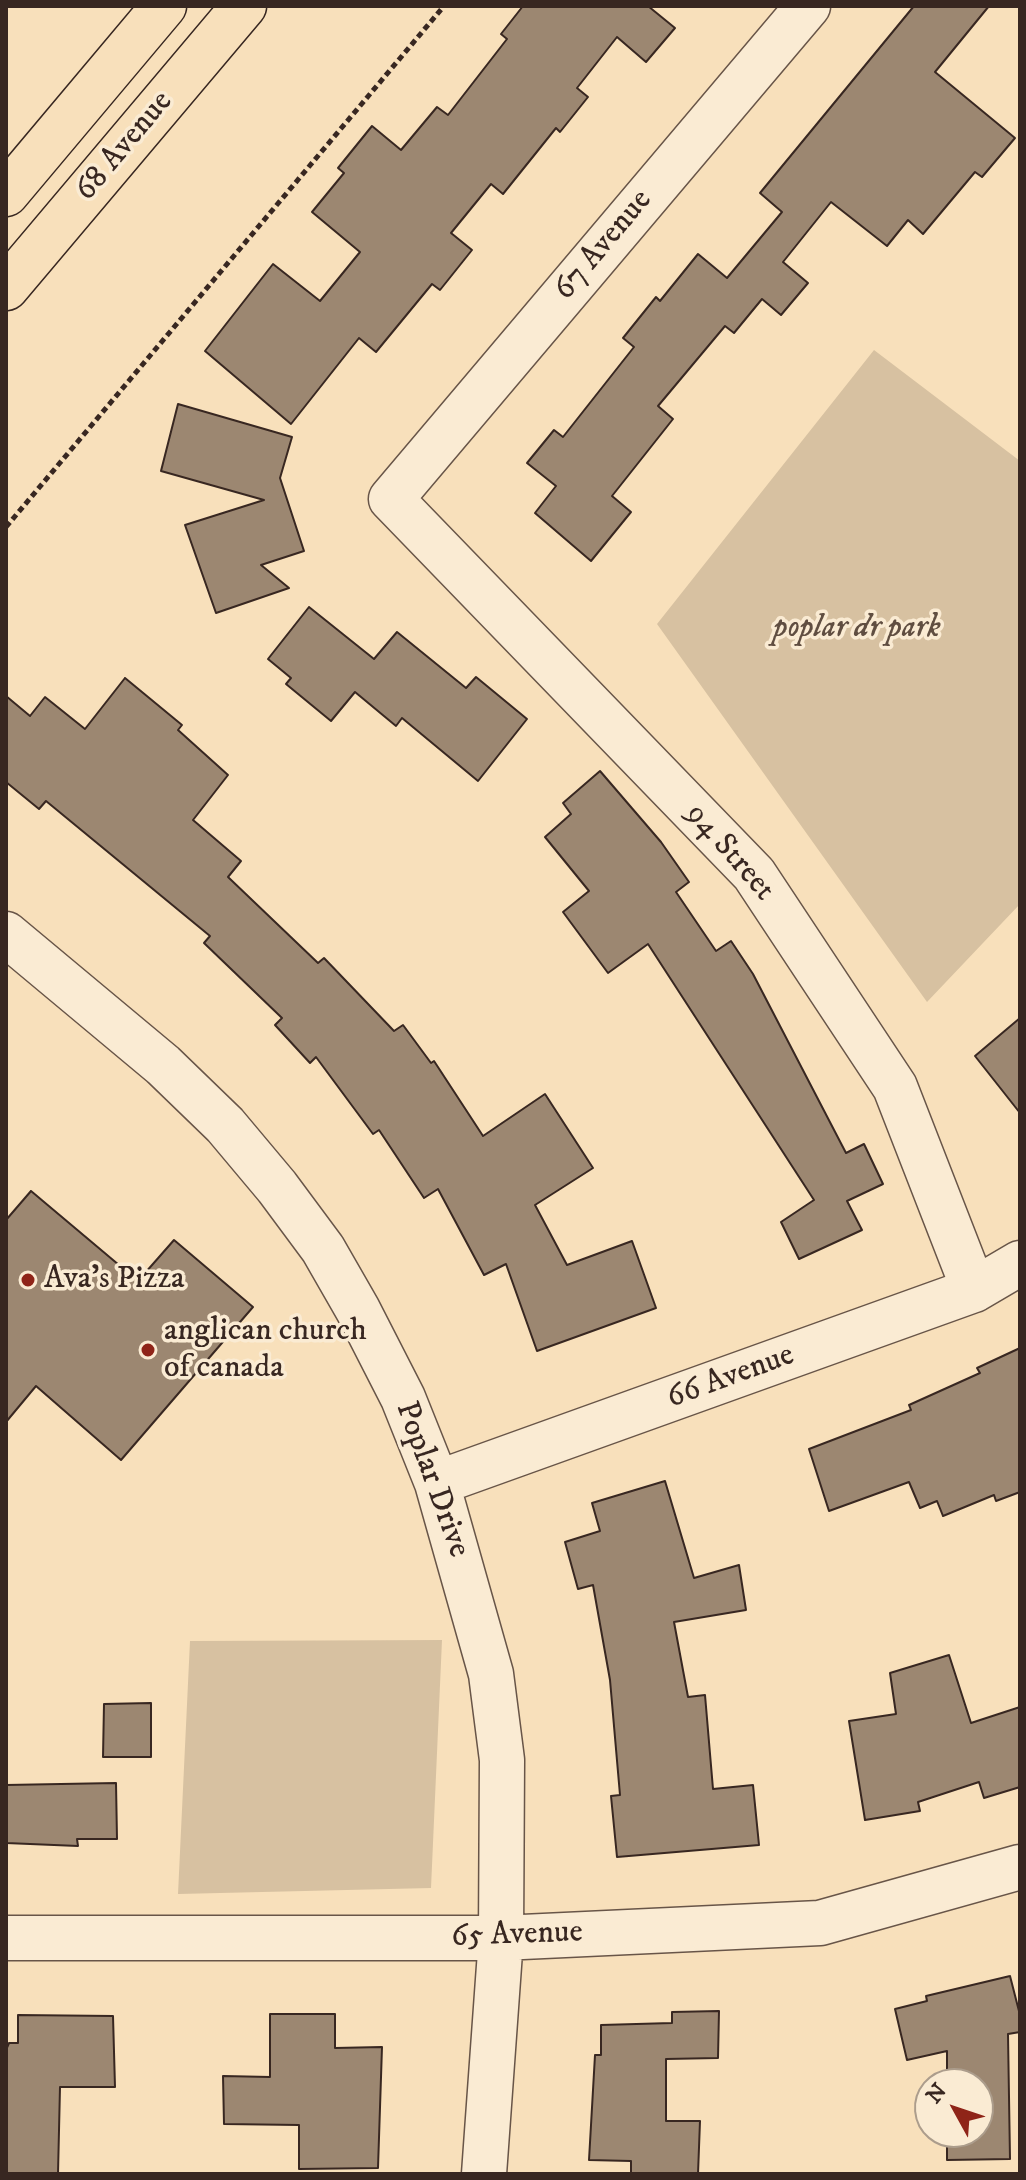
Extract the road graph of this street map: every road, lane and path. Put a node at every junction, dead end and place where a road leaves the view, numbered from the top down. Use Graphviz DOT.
graph roads {
  1 [pos="164,6"];
  2 [pos="244,6"];
  3 [pos="444,6"];
  4 [pos="808,6"];
  5 [pos="6,194"];
  6 [pos="6,288"];
  7 [pos="401,487"];
  8 [pos="6,527"];
  9 [pos="6,934"];
  10 [pos="1020,1263"];
  11 [pos="974,1290"];
  12 [pos="437,1483"];
  13 [pos="1020,1867"];
  14 [pos="6,1938"];
  15 [pos="501,1938"];
  16 [pos="484,2174"];
  1 -- 5 [label="main road, 68 Avenue"];
  2 -- 6 [label="main road, 68 Avenue"];
  3 -- 8 [label="path"];
  4 -- 7 [label="street, 67 Avenue"];
  7 -- 11 [label="street, 94 Street"];
  9 -- 12 [label="street, Poplar Drive"];
  10 -- 11 [label="street, 66 Avenue"];
  11 -- 12 [label="street, 66 Avenue"];
  12 -- 15 [label="street, Poplar Drive"];
  13 -- 15 [label="street, 65 Avenue"];
  14 -- 15 [label="street, 65 Avenue"];
  15 -- 16 [label="street, Poplar Drive"];
}
